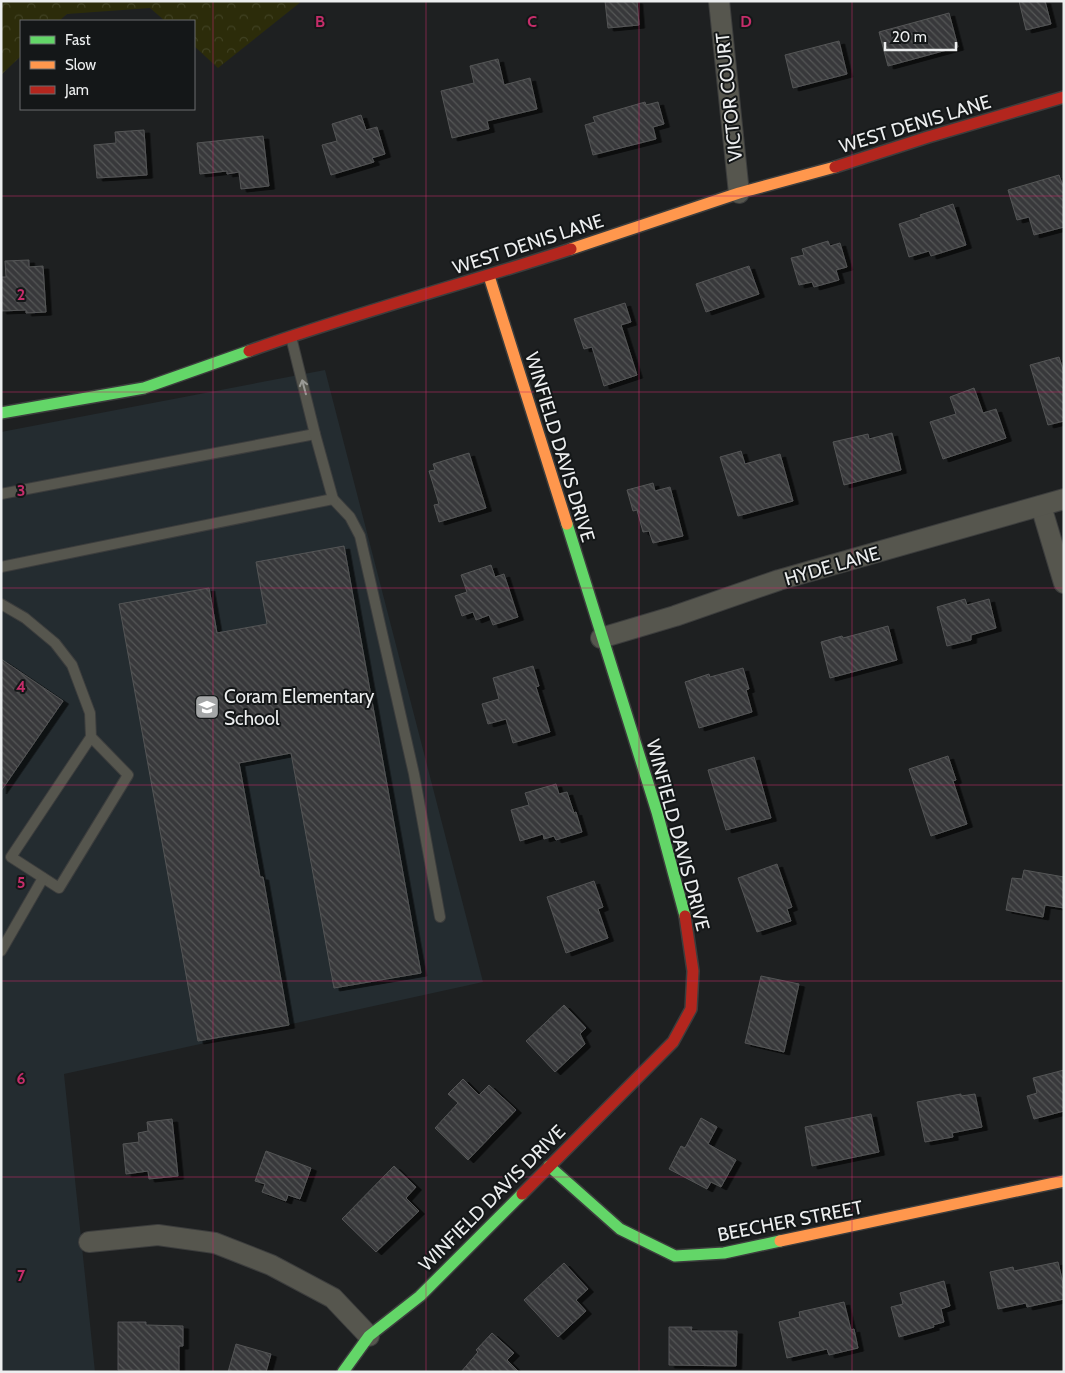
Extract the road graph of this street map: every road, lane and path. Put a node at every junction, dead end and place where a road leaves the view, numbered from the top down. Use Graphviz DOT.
graph roads {
  1 [pos="719,1"];
  2 [pos="1064,97"];
  3 [pos="740,193"];
  4 [pos="489,276"];
  5 [pos="290,336"];
  6 [pos="1,414"];
  7 [pos="315,434"];
  8 [pos="1,494"];
  9 [pos="333,499"];
  10 [pos="1064,499"];
  11 [pos="1041,506"];
  12 [pos="1,567"];
  13 [pos="1064,583"];
  14 [pos="1,604"];
  15 [pos="601,638"];
  16 [pos="91,737"];
  17 [pos="43,878"];
  18 [pos="440,917"];
  19 [pos="1,951"];
  20 [pos="549,1166"];
  21 [pos="1064,1181"];
  22 [pos="89,1242"];
  23 [pos="369,1336"];
  24 [pos="343,1372"];
  1 -- 3 [label="street, VICTOR COURT"];
  2 -- 3 [label="street, WEST DENIS LANE"];
  3 -- 4 [label="street, WEST DENIS LANE"];
  4 -- 5 [label="street, WEST DENIS LANE"];
  4 -- 15 [label="street, WINFIELD DAVIS DRIVE"];
  5 -- 6 [label="street, WEST DENIS LANE"];
  7 -- 5 [label="lane, one-way"];
  7 -- 8 [label="lane"];
  7 -- 9 [label="lane"];
  9 -- 12 [label="lane"];
  9 -- 18 [label="lane"];
  10 -- 11 [label="street, HYDE LANE"];
  11 -- 13 [label="street"];
  11 -- 15 [label="street, HYDE LANE"];
  14 -- 16 [label="lane"];
  15 -- 20 [label="street, WINFIELD DAVIS DRIVE"];
  16 -- 17 [label="lane"];
  16 -- 17 [label="lane"];
  17 -- 19 [label="lane"];
  20 -- 21 [label="street, BEECHER STREET"];
  20 -- 23 [label="street, WINFIELD DAVIS DRIVE"];
  22 -- 23 [label="street"];
  23 -- 24 [label="street, WINFIELD DAVIS DRIVE"];
}
